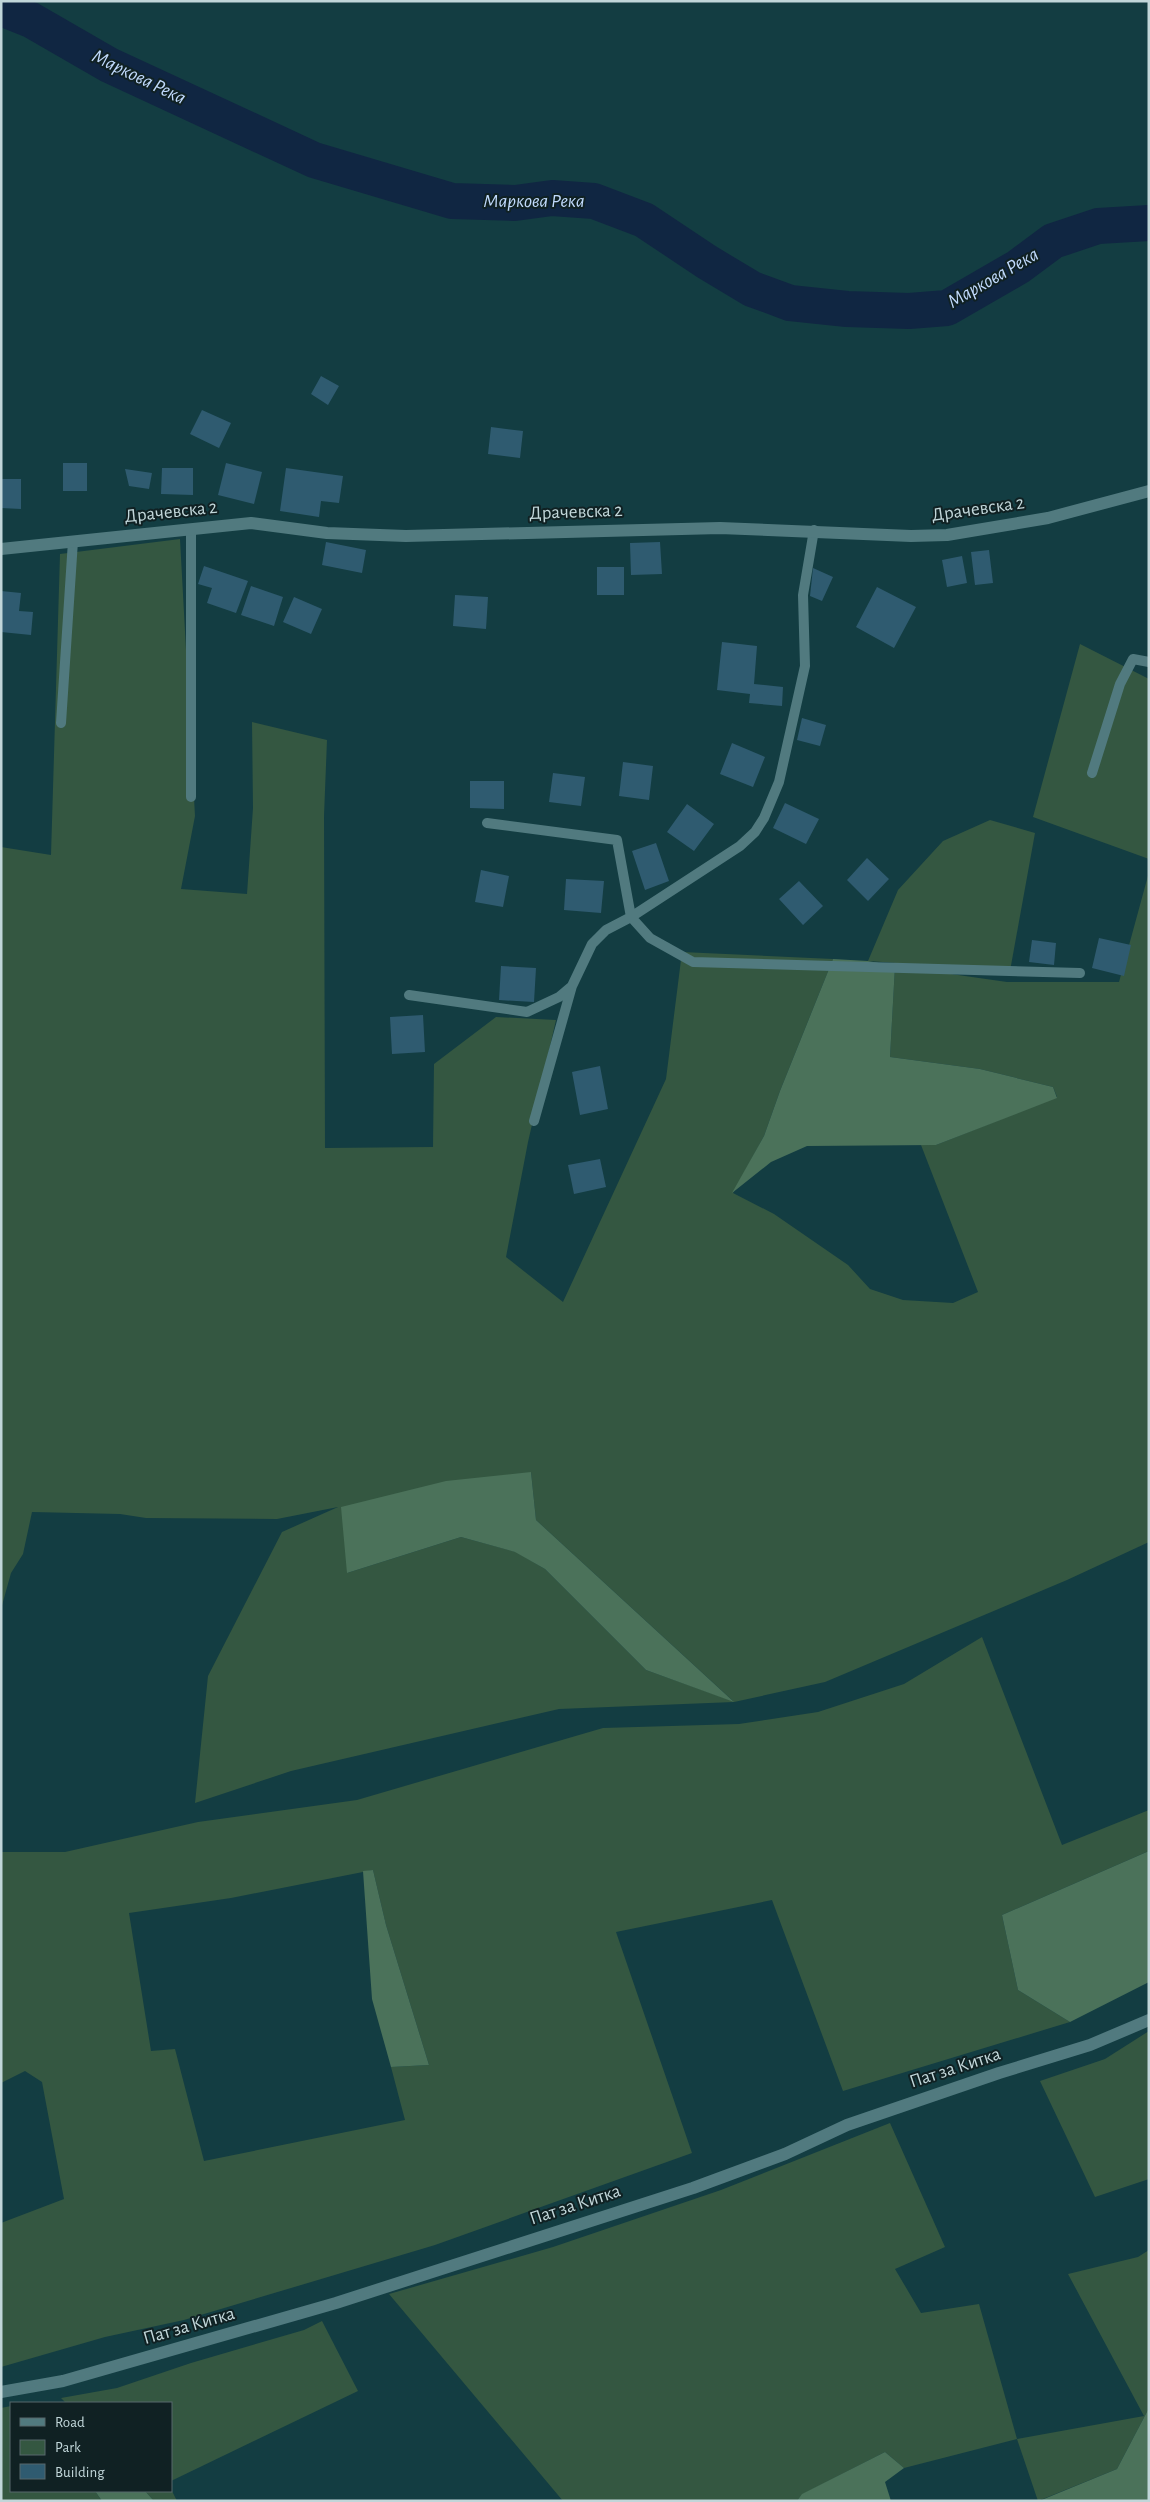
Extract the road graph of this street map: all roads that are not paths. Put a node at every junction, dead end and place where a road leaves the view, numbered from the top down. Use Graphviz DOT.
graph roads {
  1 [pos="1149,491"];
  2 [pos="190,529"];
  3 [pos="814,530"];
  4 [pos="73,541"];
  5 [pos="1,549"];
  6 [pos="1149,662"];
  7 [pos="61,723"];
  8 [pos="1092,773"];
  9 [pos="191,797"];
  10 [pos="487,824"];
  11 [pos="631,917"];
  12 [pos="1080,972"];
  13 [pos="572,986"];
  14 [pos="408,995"];
  15 [pos="534,1121"];
  16 [pos="1149,2020"];
  17 [pos="1,2392"];
  1 -- 3 [label="street, Драчевска 2"];
  2 -- 3 [label="street, Драчевска 2"];
  2 -- 4 [label="street, Драчевска 2"];
  2 -- 9 [label="lane"];
  3 -- 11 [label="lane"];
  4 -- 5 [label="street, Драчевска 2"];
  4 -- 7 [label="lane"];
  6 -- 8 [label="lane"];
  10 -- 11 [label="lane"];
  11 -- 12 [label="lane"];
  11 -- 13 [label="lane"];
  13 -- 14 [label="lane"];
  13 -- 15 [label="lane"];
  16 -- 17 [label="street, Пат за Китка"];
}
